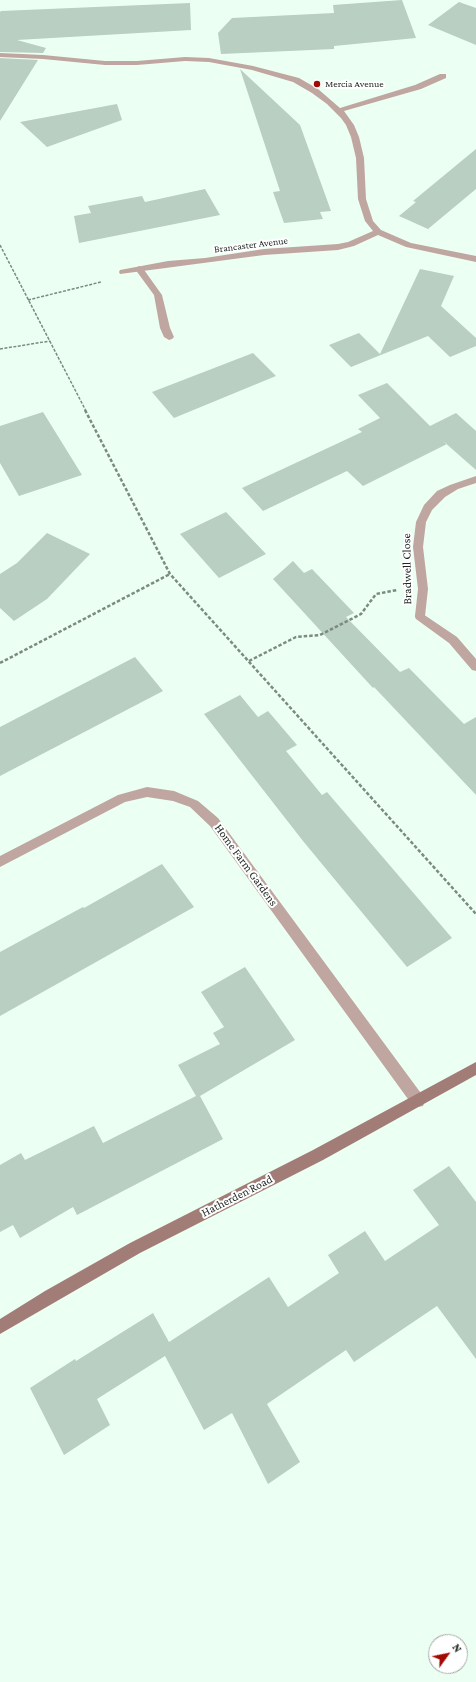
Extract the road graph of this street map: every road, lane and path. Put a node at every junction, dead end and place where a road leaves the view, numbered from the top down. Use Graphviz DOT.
graph roads {
  1 [pos="0,56"];
  2 [pos="443,76"];
  3 [pos="340,110"];
  4 [pos="378,232"];
  5 [pos="0,245"];
  6 [pos="476,259"];
  7 [pos="139,269"];
  8 [pos="123,272"];
  9 [pos="28,300"];
  10 [pos="169,337"];
  11 [pos="50,341"];
  12 [pos="0,349"];
  13 [pos="476,479"];
  14 [pos="170,574"];
  15 [pos="421,576"];
  16 [pos="249,661"];
  17 [pos="0,662"];
  18 [pos="476,666"];
  19 [pos="0,862"];
  20 [pos="476,914"];
  21 [pos="476,1068"];
  22 [pos="418,1101"];
  23 [pos="0,1327"];
  1 -- 3 [label="street"];
  2 -- 3 [label="street"];
  3 -- 4 [label="street"];
  4 -- 6 [label="street"];
  4 -- 7 [label="street, Brancaster Avenue"];
  5 -- 9 [label="path"];
  7 -- 8 [label="street, Brancaster Avenue"];
  7 -- 10 [label="street"];
  8 -- 9 [label="path"];
  9 -- 11 [label="path"];
  11 -- 12 [label="path"];
  11 -- 14 [label="path"];
  13 -- 15 [label="street, Bradwell Close"];
  14 -- 16 [label="path"];
  14 -- 17 [label="path"];
  15 -- 16 [label="path"];
  15 -- 18 [label="street, Bradwell Close"];
  16 -- 20 [label="path"];
  19 -- 22 [label="street, Home Farm Gardens"];
  21 -- 22 [label="street, Hatherden Road"];
  22 -- 23 [label="street, Hatherden Road"];
}
